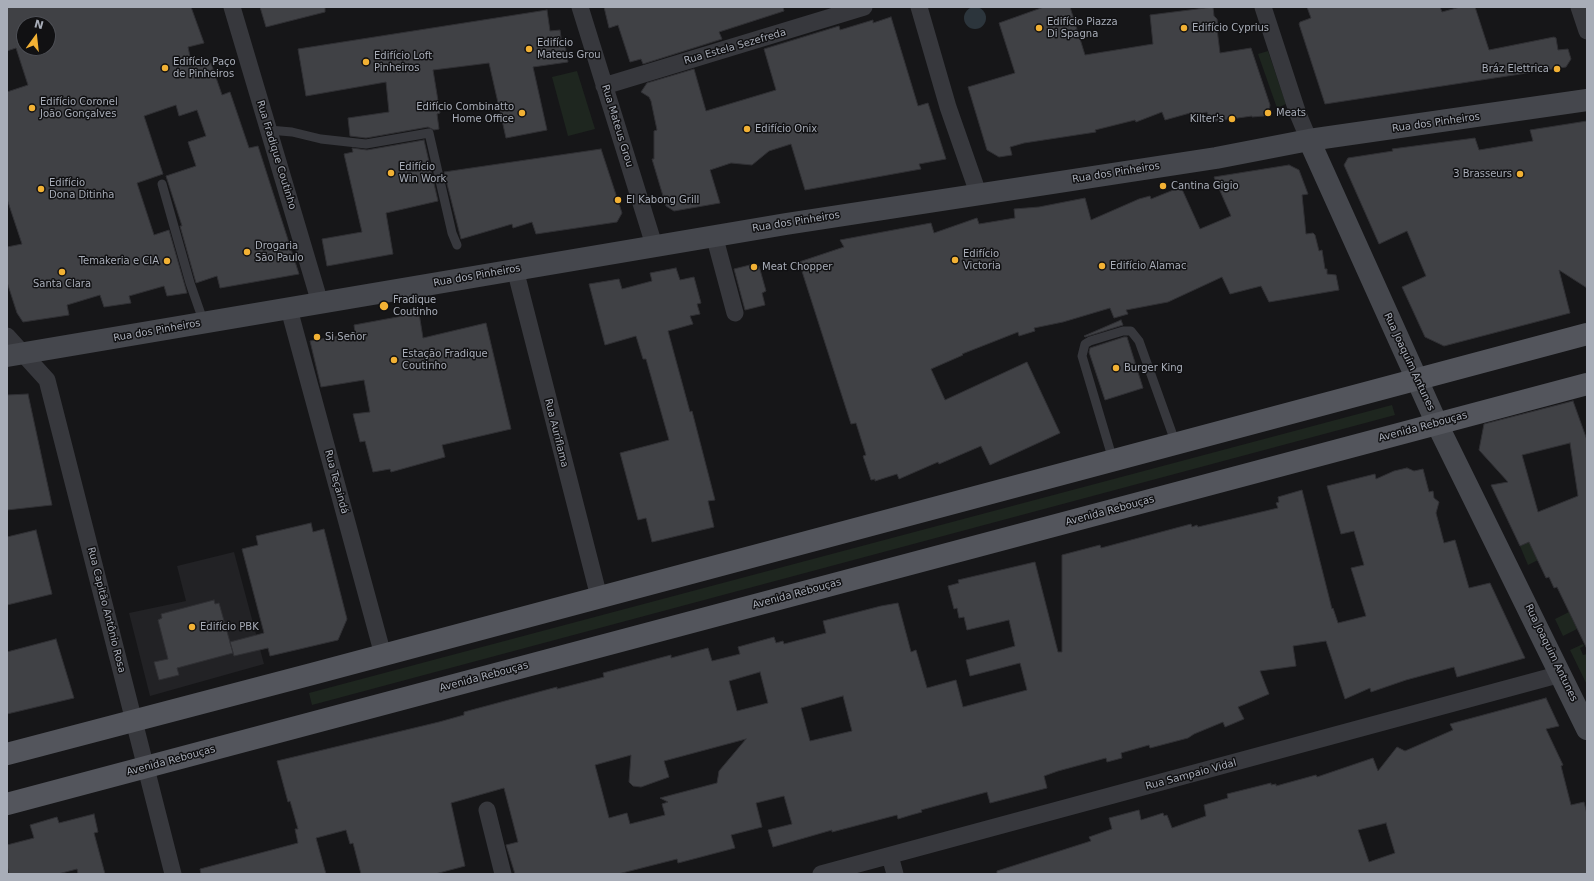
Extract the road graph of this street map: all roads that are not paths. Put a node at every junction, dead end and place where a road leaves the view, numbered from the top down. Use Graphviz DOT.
graph roads {
  1 [pos="232,7"];
  2 [pos="580,7"];
  3 [pos="864,7"];
  4 [pos="919,7"];
  5 [pos="1263,7"];
  6 [pos="1579,7"];
  7 [pos="1587,31"];
  8 [pos="604,86"];
  9 [pos="1587,100"];
  10 [pos="269,130"];
  11 [pos="1309,140"];
  12 [pos="162,184"];
  13 [pos="978,193"];
  14 [pos="714,235"];
  15 [pos="457,245"];
  16 [pos="654,245"];
  17 [pos="515,269"];
  18 [pos="320,303"];
  19 [pos="289,309"];
  20 [pos="735,312"];
  21 [pos="204,323"];
  22 [pos="1587,334"];
  23 [pos="7,336"];
  24 [pos="15,355"];
  25 [pos="1417,379"];
  26 [pos="1587,384"];
  27 [pos="1437,424"];
  28 [pos="1176,444"];
  29 [pos="1113,460"];
  30 [pos="599,597"];
  31 [pos="383,655"];
  32 [pos="1561,674"];
  33 [pos="134,721"];
  34 [pos="1587,729"];
  35 [pos="7,754"];
  36 [pos="146,768"];
  37 [pos="7,804"];
  38 [pos="487,810"];
  39 [pos="890,856"];
  40 [pos="172,874"];
  41 [pos="503,874"];
  42 [pos="821,874"];
  43 [pos="895,874"];
  1 -- 10 [label="street, Rua Fradique Coutinho"];
  2 -- 8 [label="street, Rua Mateus Grou"];
  3 -- 8 [label="street, Rua Estela Sezefreda"];
  4 -- 13 [label="street"];
  5 -- 11 [label="street, Rua Joaquim Antunes"];
  6 -- 7 [label="street"];
  8 -- 16 [label="street, Rua Mateus Grou"];
  9 -- 11 [label="main road, Rua dos Pinheiros"];
  10 -- 15 [label="lane"];
  10 -- 18 [label="street, Rua Fradique Coutinho"];
  11 -- 13 [label="main road, Rua dos Pinheiros"];
  11 -- 25 [label="main road, Rua Joaquim Antunes"];
  12 -- 21 [label="lane"];
  13 -- 14 [label="main road, Rua dos Pinheiros"];
  14 -- 16 [label="main road, Rua dos Pinheiros"];
  14 -- 20 [label="street"];
  16 -- 17 [label="main road, Rua dos Pinheiros"];
  17 -- 18 [label="main road, Rua dos Pinheiros"];
  17 -- 30 [label="street, Rua Auriflama"];
  18 -- 19 [label="main road, Rua dos Pinheiros"];
  19 -- 21 [label="main road, Rua dos Pinheiros"];
  19 -- 31 [label="street, Rua Teçaindá"];
  21 -- 24 [label="main road, Rua dos Pinheiros"];
  22 -- 25 [label="main road"];
  23 -- 24 [label="street, Rua Capitão Antônio Rosa"];
  24 -- 33 [label="street, Rua Capitão Antônio Rosa"];
  25 -- 27 [label="main road, Rua Joaquim Antunes"];
  25 -- 28 [label="main road"];
  26 -- 27 [label="main road, Avenida Rebouças"];
  27 -- 32 [label="main road, Rua Joaquim Antunes"];
  27 -- 36 [label="main road, Avenida Rebouças"];
  28 -- 29 [label="main road"];
  28 -- 29 [label="lane"];
  29 -- 30 [label="main road"];
  30 -- 31 [label="main road"];
  31 -- 33 [label="main road"];
  32 -- 34 [label="main road, Rua Joaquim Antunes"];
  32 -- 39 [label="street, Rua Sampaio Vidal"];
  33 -- 35 [label="main road"];
  33 -- 36 [label="street, Rua Capitão Antônio Rosa"];
  36 -- 37 [label="main road, Avenida Rebouças"];
  36 -- 40 [label="street, Rua Capitão Antônio Rosa"];
  38 -- 41 [label="street"];
  39 -- 42 [label="street, Rua Sampaio Vidal"];
  39 -- 43 [label="street"];
}
